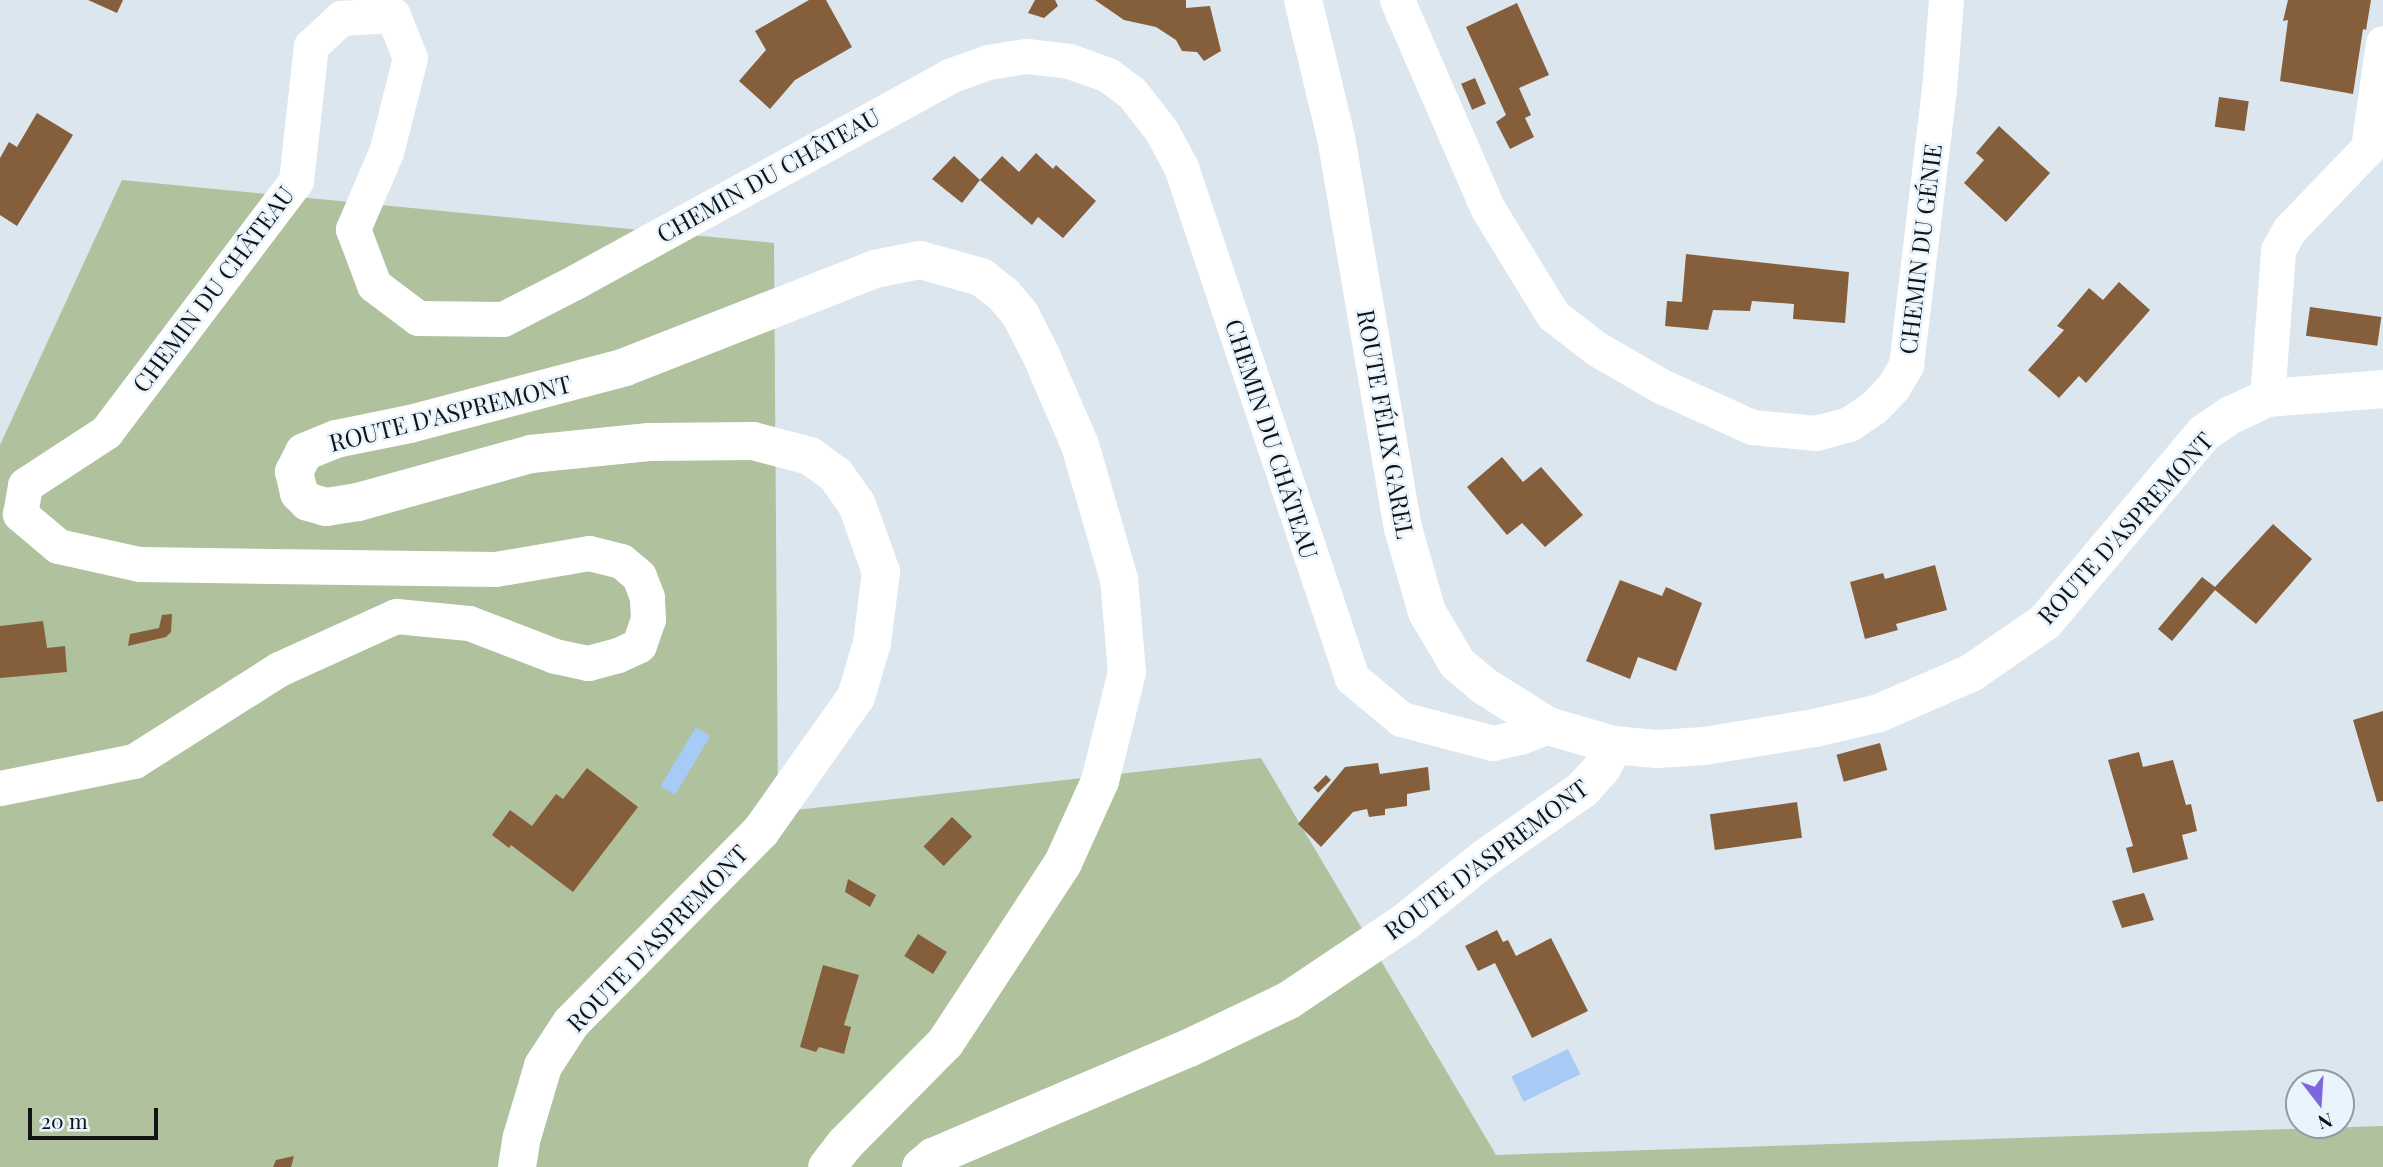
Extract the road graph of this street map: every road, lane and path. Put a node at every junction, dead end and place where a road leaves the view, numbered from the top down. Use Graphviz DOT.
graph roads {
  1 [pos="1303,0"];
  2 [pos="1398,0"];
  3 [pos="1947,0"];
  4 [pos="2383,43"];
  5 [pos="2383,389"];
  6 [pos="2267,398"];
  7 [pos="1548,726"];
  8 [pos="1614,745"];
  9 [pos="0,788"];
  10 [pos="517,1167"];
  11 [pos="827,1167"];
  12 [pos="920,1167"];
  1 -- 7 [label="street, ROUTE FÉLIX GAREL"];
  2 -- 3 [label="street, CHEMIN DU GÉNIE"];
  4 -- 6 [label="street"];
  5 -- 6 [label="street, ROUTE D'ASPREMONT"];
  6 -- 8 [label="street, ROUTE D'ASPREMONT"];
  7 -- 8 [label="street, ROUTE FÉLIX GAREL"];
  7 -- 9 [label="street, CHEMIN DU CHÂTEAU"];
  8 -- 12 [label="street, ROUTE D'ASPREMONT"];
  10 -- 11 [label="street, ROUTE D'ASPREMONT"];
}
